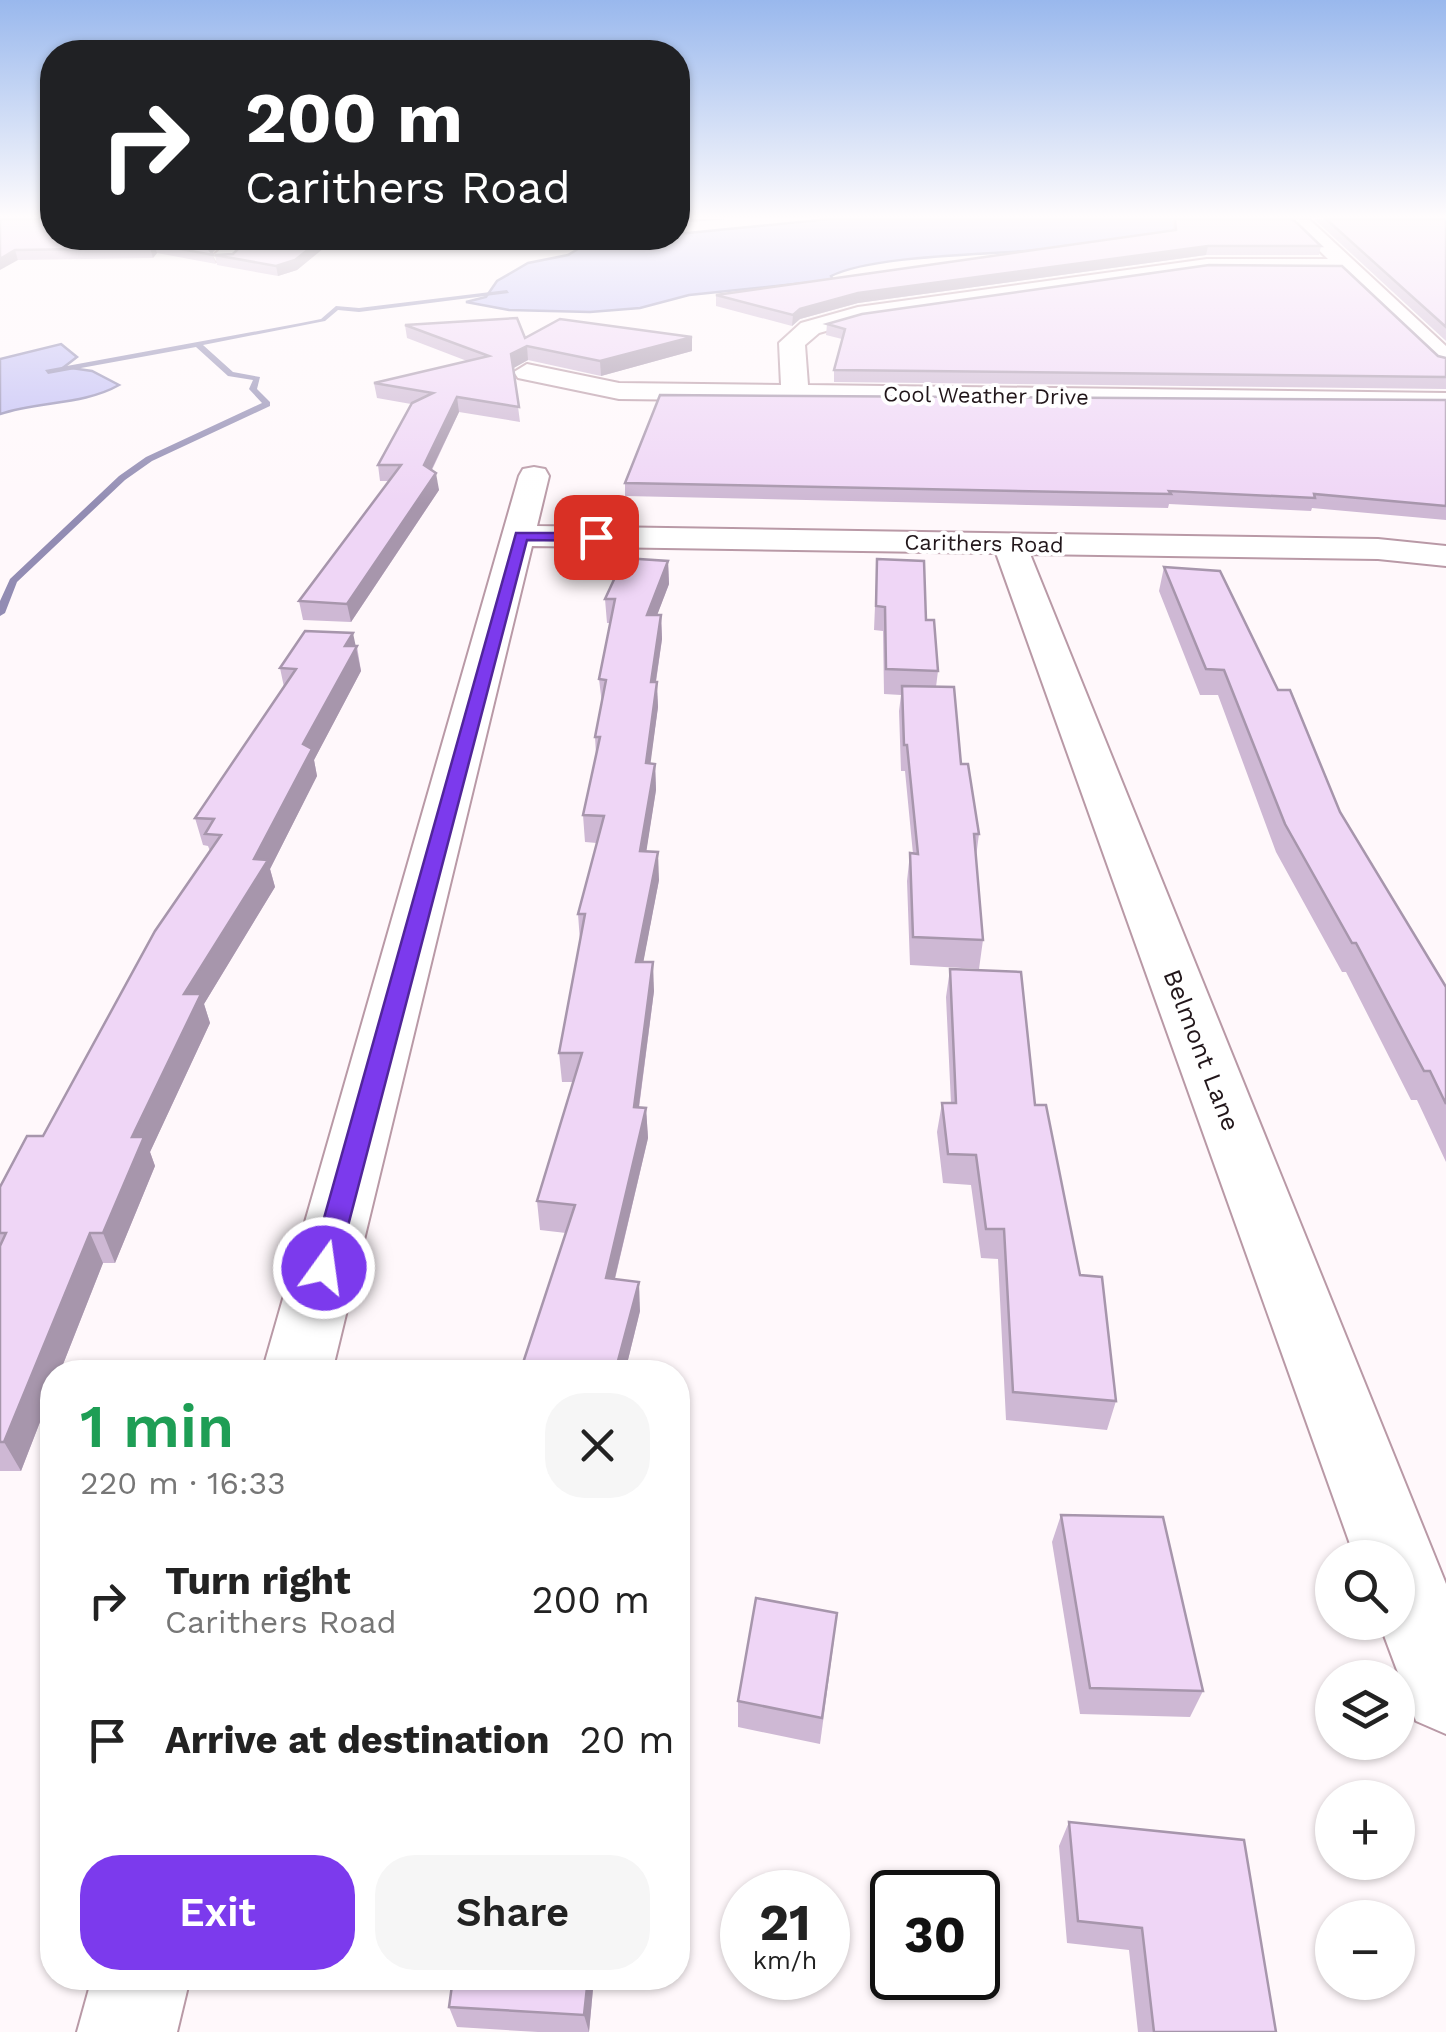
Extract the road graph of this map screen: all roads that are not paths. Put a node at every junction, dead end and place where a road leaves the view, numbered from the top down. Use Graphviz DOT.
graph roads {
  1 [pos="859,314"];
  2 [pos="1397,314"];
  3 [pos="1446,360"];
  4 [pos="527,372"];
  5 [pos="795,393"];
  6 [pos="1446,401"];
  7 [pos="534,476"];
  8 [pos="521,536"];
  9 [pos="1008,543"];
  10 [pos="1446,556"];
  11 [pos="300,1360"];
  12 [pos="1388,1540"];
  13 [pos="1415,1609"];
  14 [pos="1446,1690"];
  15 [pos="139,1990"];
  16 [pos="128,2032"];
  1 -- 5 [label="street"];
  2 -- 3 [label="street"];
  4 -- 5 [label="street, Cool Weather Drive"];
  5 -- 6 [label="street, Cool Weather Drive"];
  7 -- 8 [label="street"];
  8 -- 9 [label="street, Carithers Road"];
  8 -- 11 [label="street"];
  9 -- 10 [label="street, Carithers Road"];
  9 -- 12 [label="street, Belmont Lane"];
  13 -- 14 [label="street, Belmont Lane"];
  15 -- 16 [label="street"];
}
